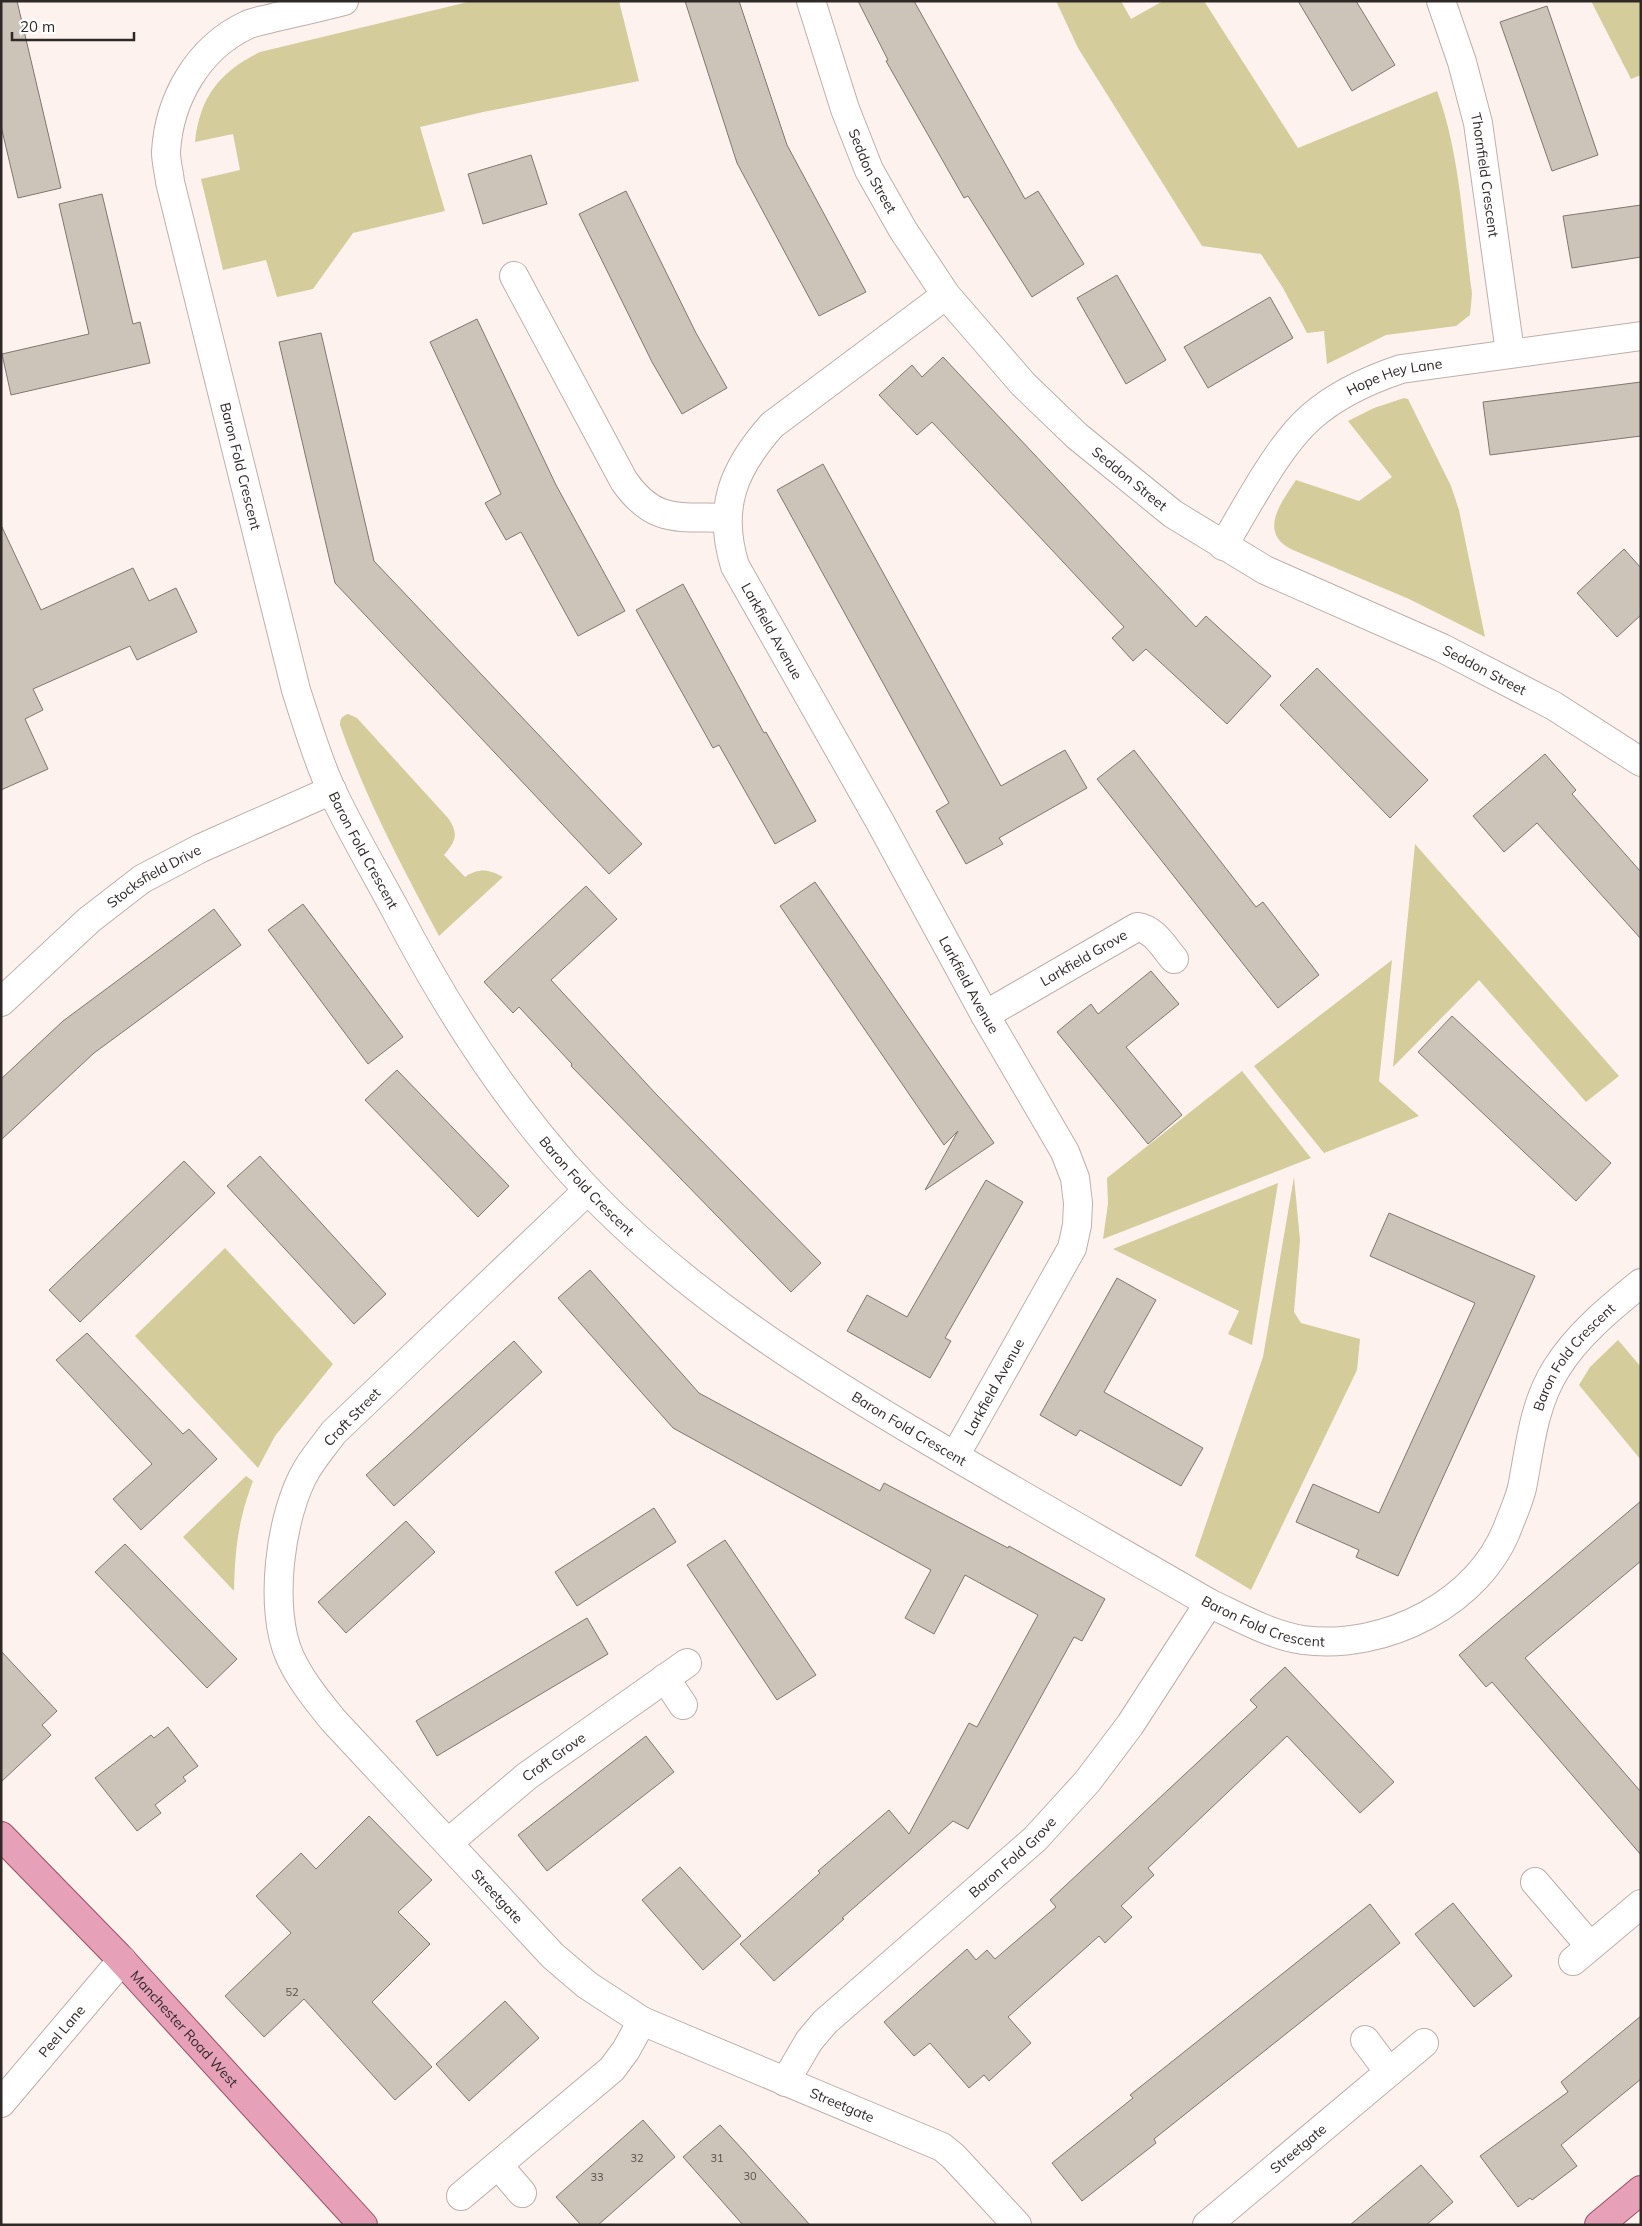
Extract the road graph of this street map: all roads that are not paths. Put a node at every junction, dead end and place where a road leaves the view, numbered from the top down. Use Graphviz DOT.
graph roads {
  1 [pos="344,1"];
  2 [pos="812,1"];
  3 [pos="1441,1"];
  4 [pos="514,276"];
  5 [pos="946,295"];
  6 [pos="1641,336"];
  7 [pos="1510,352"];
  8 [pos="727,518"];
  9 [pos="1223,546"];
  10 [pos="1640,760"];
  11 [pos="332,790"];
  12 [pos="1174,959"];
  13 [pos="1,1002"];
  14 [pos="985,1015"];
  15 [pos="588,1190"];
  16 [pos="1641,1283"];
  17 [pos="955,1456"];
  18 [pos="1208,1603"];
  19 [pos="687,1663"];
  20 [pos="665,1678"];
  21 [pos="683,1705"];
  22 [pos="1,1836"];
  23 [pos="449,1842"];
  24 [pos="1535,1882"];
  25 [pos="1641,1904"];
  26 [pos="122,1960"];
  27 [pos="642,2021"];
  28 [pos="1365,2040"];
  29 [pos="1424,2043"];
  30 [pos="1389,2072"];
  31 [pos="785,2082"];
  32 [pos="1,2103"];
  33 [pos="498,2165"];
  34 [pos="1641,2190"];
  35 [pos="522,2193"];
  36 [pos="461,2196"];
  37 [pos="363,2225"];
  38 [pos="1017,2225"];
  39 [pos="1206,2225"];
  40 [pos="1599,2225"];
  1 -- 11 [label="street, Baron Fold Crescent"];
  2 -- 5 [label="street, Seddon Street"];
  3 -- 7 [label="street, Thornfield Crescent"];
  4 -- 8 [label="street"];
  5 -- 8 [label="street, Larkfield Avenue"];
  5 -- 9 [label="street, Seddon Street"];
  6 -- 7 [label="street, Hope Hey Lane"];
  7 -- 9 [label="street, Hope Hey Lane"];
  8 -- 14 [label="street, Larkfield Avenue"];
  9 -- 10 [label="street, Seddon Street"];
  11 -- 13 [label="street, Stocksfield Drive"];
  11 -- 15 [label="street, Baron Fold Crescent"];
  12 -- 14 [label="street, Larkfield Grove"];
  14 -- 17 [label="street, Larkfield Avenue"];
  15 -- 17 [label="street, Baron Fold Crescent"];
  15 -- 23 [label="street, Croft Street"];
  16 -- 18 [label="street, Baron Fold Crescent"];
  17 -- 18 [label="street, Baron Fold Crescent"];
  18 -- 31 [label="street, Baron Fold Grove"];
  19 -- 20 [label="street, Croft Grove"];
  20 -- 21 [label="street"];
  20 -- 23 [label="street, Croft Grove"];
  22 -- 26 [label="main road, Manchester Road West"];
  23 -- 27 [label="street, Streetgate"];
  24 -- 25 [label="street"];
  26 -- 32 [label="street, Peel Lane"];
  26 -- 37 [label="main road, Manchester Road West"];
  27 -- 31 [label="street, Streetgate"];
  27 -- 33 [label="street"];
  28 -- 30 [label="street"];
  29 -- 30 [label="street, Streetgate"];
  30 -- 39 [label="street, Streetgate"];
  31 -- 38 [label="street, Streetgate"];
  33 -- 35 [label="street"];
  33 -- 36 [label="street"];
  34 -- 40 [label="main road"];
}
